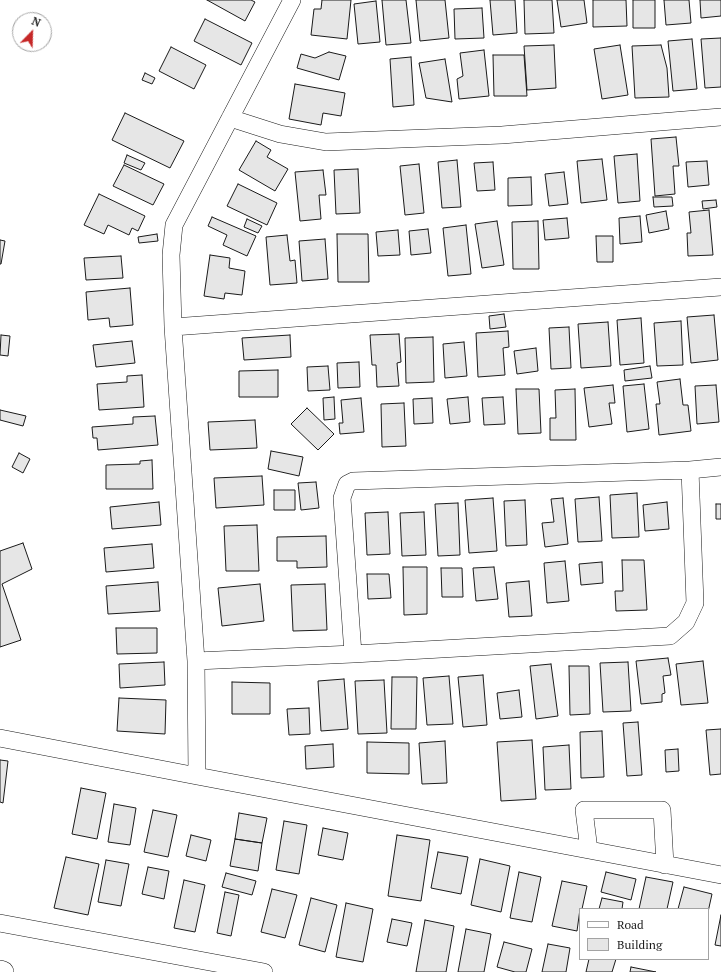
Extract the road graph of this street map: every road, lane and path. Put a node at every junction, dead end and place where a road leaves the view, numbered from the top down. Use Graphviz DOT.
graph roads {
  1 [pos="292,0"];
  2 [pos="721,117"];
  3 [pos="230,118"];
  4 [pos="721,286"];
  5 [pos="173,327"];
  6 [pos="721,467"];
  7 [pos="690,470"];
  8 [pos="353,654"];
  9 [pos="196,661"];
  10 [pos="0,738"];
  11 [pos="197,776"];
  12 [pos="589,850"];
  13 [pos="666,864"];
  14 [pos="721,875"];
  15 [pos="0,923"];
  16 [pos="264,972"];
  1 -- 3 [label="street"];
  2 -- 3 [label="street"];
  3 -- 5 [label="street"];
  4 -- 5 [label="street"];
  5 -- 9 [label="street"];
  6 -- 7 [label="street"];
  7 -- 8 [label="street"];
  7 -- 8 [label="street"];
  8 -- 9 [label="street"];
  9 -- 11 [label="street"];
  10 -- 11 [label="street"];
  11 -- 12 [label="street"];
  12 -- 13 [label="street"];
  12 -- 13 [label="street"];
  13 -- 14 [label="street"];
  15 -- 16 [label="street"];
}
